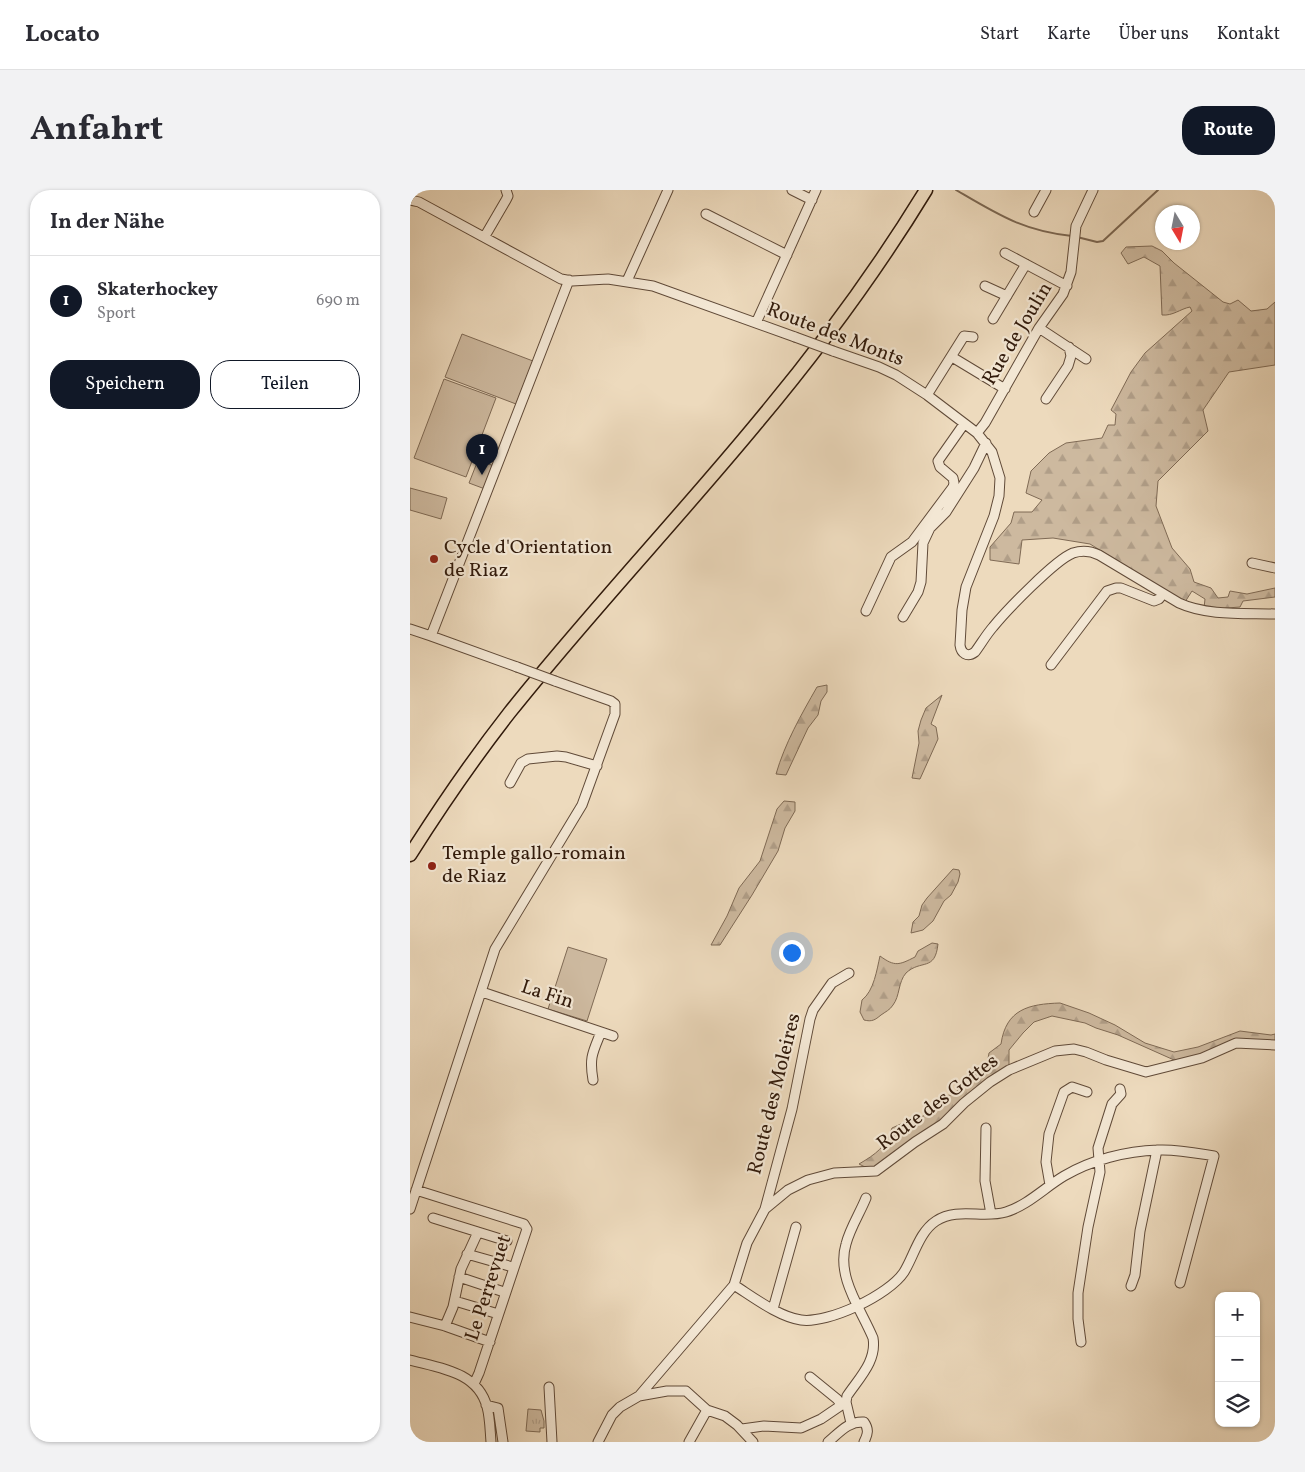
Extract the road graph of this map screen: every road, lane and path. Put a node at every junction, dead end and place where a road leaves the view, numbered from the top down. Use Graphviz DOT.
graph roads {
  1 [pos="506,190"];
  2 [pos="668,190"];
  3 [pos="792,190"];
  4 [pos="816,190"];
  5 [pos="918,190"];
  6 [pos="926,190"];
  7 [pos="1046,190"];
  8 [pos="1093,190"];
  9 [pos="410,200"];
  10 [pos="812,200"];
  11 [pos="1034,212"];
  12 [pos="706,214"];
  13 [pos="485,236"];
  14 [pos="1004,253"];
  15 [pos="787,255"];
  16 [pos="1026,264"];
  17 [pos="569,280"];
  18 [pos="627,281"];
  19 [pos="985,286"];
  20 [pos="1067,286"];
  21 [pos="1007,296"];
  22 [pos="992,320"];
  23 [pos="756,323"];
  24 [pos="1039,328"];
  25 [pos="973,337"];
  26 [pos="1069,347"];
  27 [pos="952,357"];
  28 [pos="1086,358"];
  29 [pos="1005,390"];
  30 [pos="927,395"];
  31 [pos="1046,399"];
  32 [pos="964,424"];
  33 [pos="977,433"];
  34 [pos="986,442"];
  35 [pos="1252,563"];
  36 [pos="1275,568"];
  37 [pos="1164,594"];
  38 [pos="866,611"];
  39 [pos="1275,614"];
  40 [pos="903,617"];
  41 [pos="410,629"];
  42 [pos="431,636"];
  43 [pos="1051,665"];
  44 [pos="597,766"];
  45 [pos="510,783"];
  46 [pos="410,840"];
  47 [pos="410,854"];
  48 [pos="849,973"];
  49 [pos="482,992"];
  50 [pos="601,1032"];
  51 [pos="613,1036"];
  52 [pos="1275,1045"];
  53 [pos="593,1080"];
  54 [pos="1120,1089"];
  55 [pos="1087,1092"];
  56 [pos="986,1128"];
  57 [pos="1158,1150"];
  58 [pos="1099,1161"];
  59 [pos="1050,1185"];
  60 [pos="416,1190"];
  61 [pos="866,1198"];
  62 [pos="410,1209"];
  63 [pos="764,1209"];
  64 [pos="991,1214"];
  65 [pos="433,1218"];
  66 [pos="796,1228"];
  67 [pos="478,1232"];
  68 [pos="507,1241"];
  69 [pos="467,1254"];
  70 [pos="508,1266"];
  71 [pos="459,1277"];
  72 [pos="1180,1283"];
  73 [pos="734,1285"];
  74 [pos="1131,1286"];
  75 [pos="501,1291"];
  76 [pos="455,1301"];
  77 [pos="858,1304"];
  78 [pos="773,1309"];
  79 [pos="494,1313"];
  80 [pos="410,1317"];
  81 [pos="445,1326"];
  82 [pos="490,1342"];
  83 [pos="1081,1342"];
  84 [pos="410,1360"];
  85 [pos="810,1377"];
  86 [pos="474,1384"];
  87 [pos="549,1387"];
  88 [pos="639,1396"];
  89 [pos="844,1404"];
  90 [pos="486,1405"];
  91 [pos="707,1410"];
  92 [pos="851,1423"];
  93 [pos="742,1429"];
  94 [pos="491,1442"];
  95 [pos="502,1442"];
  96 [pos="552,1442"];
  97 [pos="598,1442"];
  98 [pos="689,1442"];
  99 [pos="753,1442"];
  100 [pos="828,1442"];
  101 [pos="864,1442"];
  1 -- 13 [label="street"];
  2 -- 18 [label="street"];
  3 -- 10 [label="street"];
  4 -- 10 [label="street"];
  5 -- 46 [label="highway"];
  6 -- 47 [label="highway"];
  7 -- 11 [label="street"];
  8 -- 20 [label="street, Rue de Joulin"];
  9 -- 13 [label="street, Route des Monts"];
  10 -- 15 [label="street"];
  12 -- 15 [label="street"];
  13 -- 17 [label="street, Route des Monts"];
  14 -- 16 [label="street"];
  15 -- 23 [label="street"];
  16 -- 20 [label="street"];
  16 -- 21 [label="street"];
  17 -- 18 [label="street, Route des Monts"];
  17 -- 42 [label="street"];
  18 -- 23 [label="street, Route des Monts"];
  19 -- 21 [label="street"];
  20 -- 24 [label="street, Rue de Joulin"];
  21 -- 22 [label="street"];
  23 -- 30 [label="street, Route des Monts, bridge"];
  24 -- 26 [label="street"];
  24 -- 29 [label="street, Rue de Joulin"];
  25 -- 27 [label="street"];
  26 -- 28 [label="street"];
  26 -- 31 [label="street"];
  27 -- 29 [label="street"];
  27 -- 30 [label="street"];
  29 -- 33 [label="street, Rue de Joulin"];
  30 -- 32 [label="street, Route des Monts"];
  32 -- 33 [label="street, Route des Monts"];
  32 -- 38 [label="street"];
  33 -- 34 [label="street, Route des Monts"];
  34 -- 37 [label="street, Route des Monts"];
  34 -- 40 [label="street"];
  35 -- 36 [label="street"];
  37 -- 39 [label="street, Route des Monts"];
  37 -- 43 [label="street"];
  41 -- 42 [label="street"];
  42 -- 44 [label="street, bridge"];
  44 -- 45 [label="street"];
  44 -- 49 [label="street"];
  48 -- 63 [label="street, Route des Moleires"];
  49 -- 50 [label="street, La Fin"];
  49 -- 60 [label="street"];
  50 -- 51 [label="street, La Fin"];
  50 -- 53 [label="street"];
  52 -- 63 [label="street, Route des Gottes"];
  54 -- 58 [label="street"];
  55 -- 59 [label="street"];
  56 -- 64 [label="street"];
  57 -- 58 [label="street"];
  57 -- 72 [label="street"];
  57 -- 74 [label="street"];
  58 -- 59 [label="street"];
  58 -- 83 [label="street"];
  59 -- 64 [label="street"];
  60 -- 62 [label="street"];
  60 -- 82 [label="street, Le Perrevuet"];
  61 -- 77 [label="street"];
  63 -- 73 [label="street, Route des Gottes"];
  64 -- 77 [label="street"];
  65 -- 67 [label="street"];
  66 -- 78 [label="street"];
  67 -- 68 [label="street"];
  67 -- 69 [label="street"];
  69 -- 70 [label="street"];
  69 -- 71 [label="street"];
  71 -- 75 [label="street"];
  71 -- 76 [label="street"];
  73 -- 78 [label="street"];
  73 -- 88 [label="street, Route des Gottes"];
  76 -- 79 [label="street"];
  76 -- 81 [label="street"];
  77 -- 78 [label="street"];
  77 -- 89 [label="street"];
  80 -- 81 [label="street"];
  81 -- 82 [label="street"];
  82 -- 86 [label="street, Le Perrevuet"];
  84 -- 86 [label="street"];
  85 -- 89 [label="street"];
  86 -- 90 [label="street"];
  87 -- 96 [label="street"];
  88 -- 91 [label="street"];
  88 -- 97 [label="street, Route des Gottes"];
  89 -- 92 [label="street"];
  89 -- 93 [label="street"];
  90 -- 94 [label="street"];
  90 -- 95 [label="street"];
  91 -- 93 [label="street"];
  91 -- 98 [label="street"];
  92 -- 100 [label="street"];
  92 -- 101 [label="street"];
  93 -- 99 [label="street"];
}
